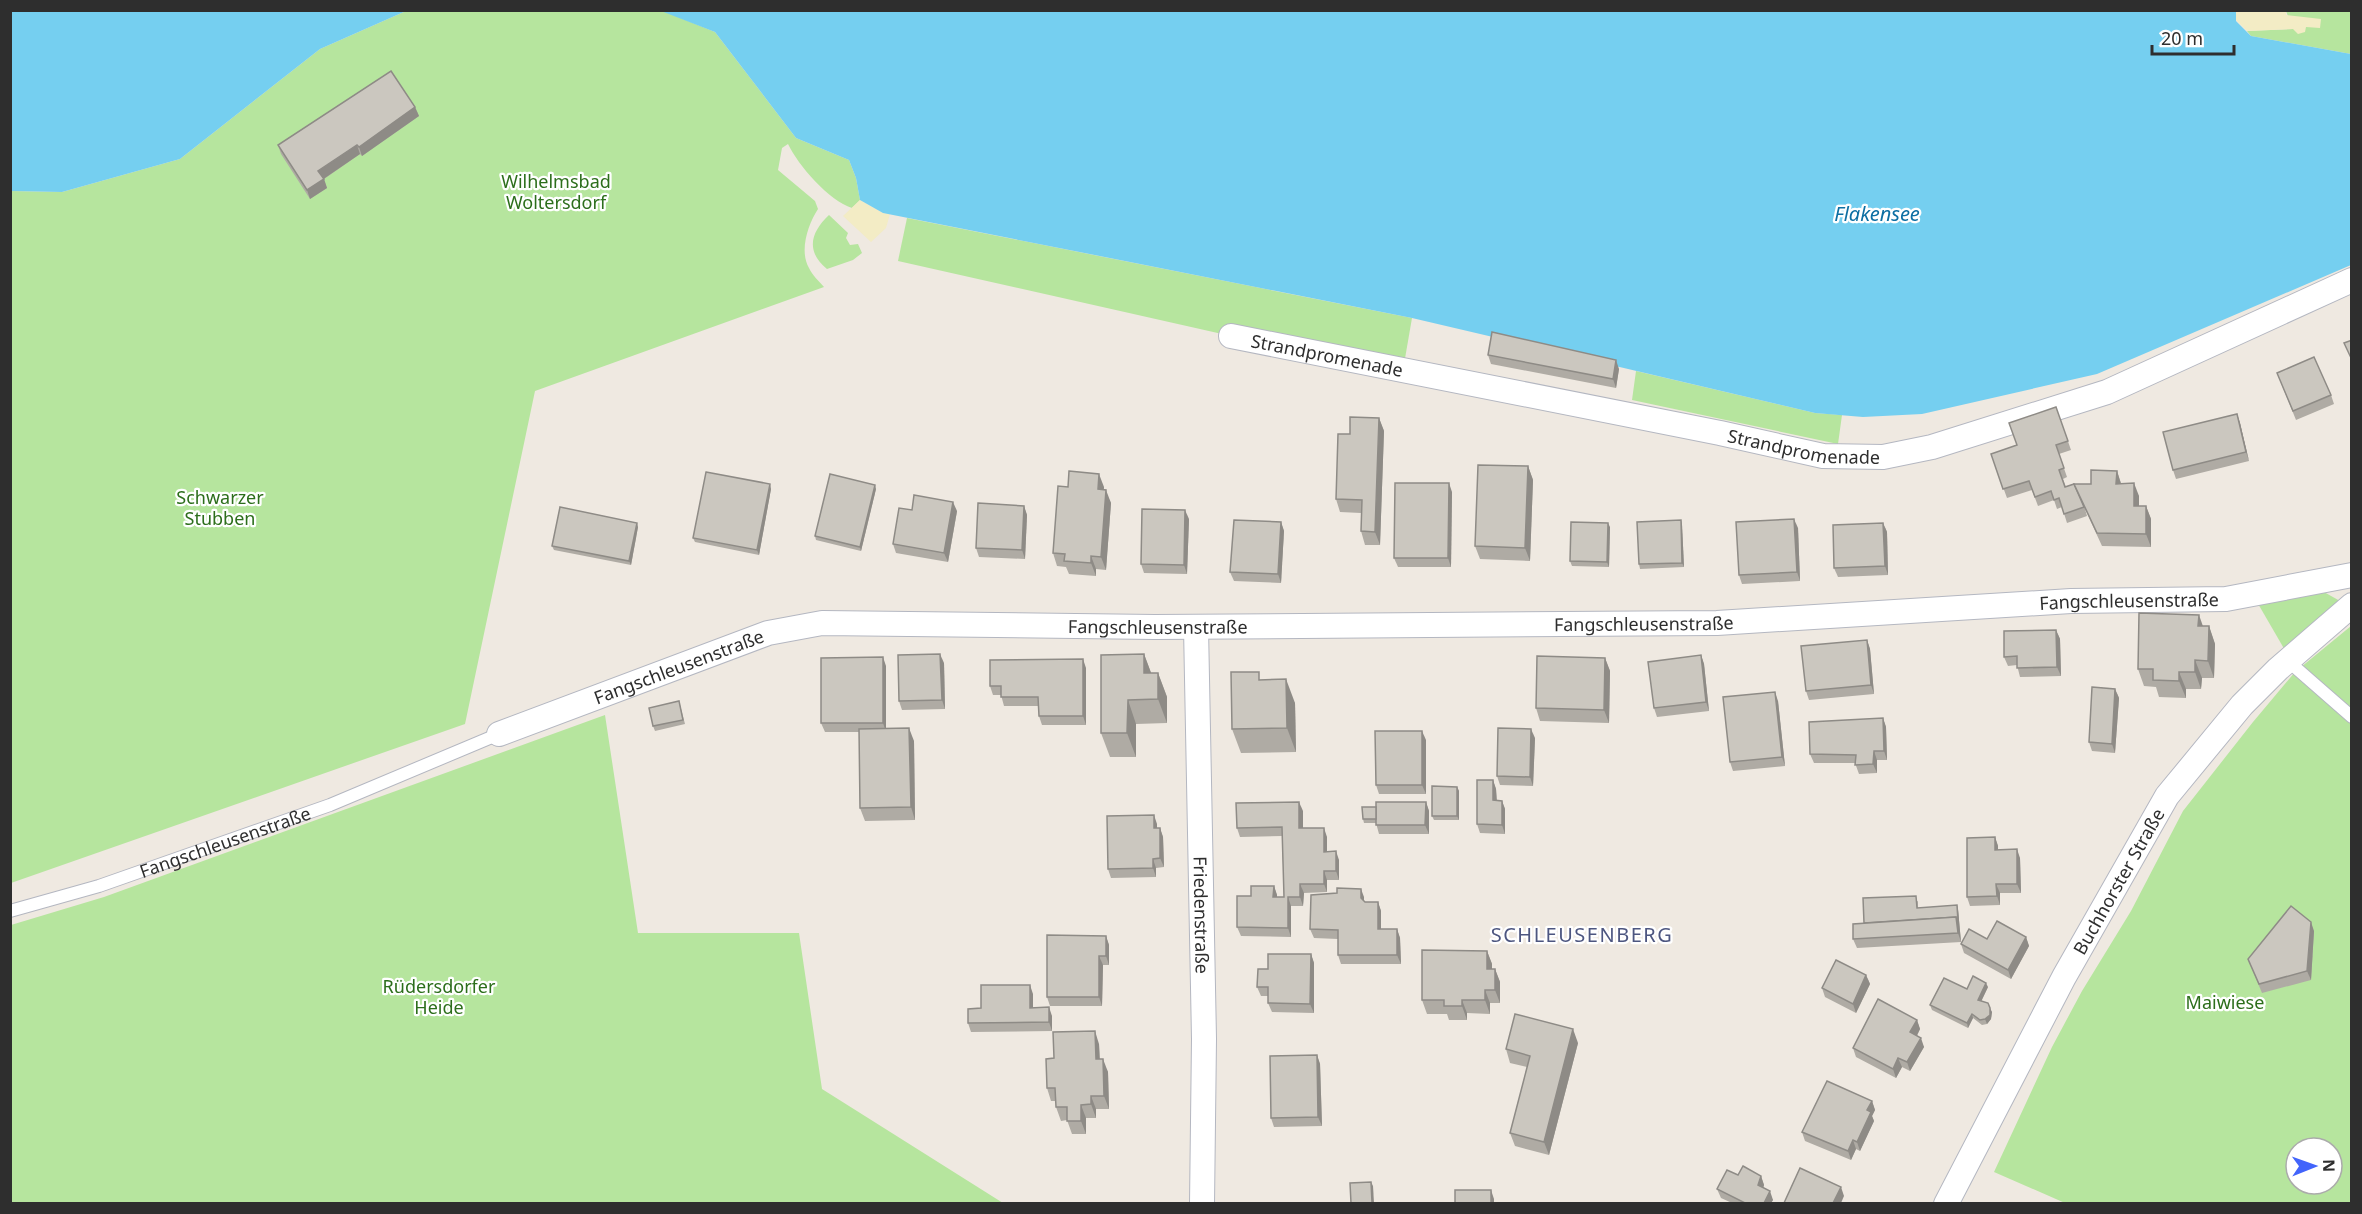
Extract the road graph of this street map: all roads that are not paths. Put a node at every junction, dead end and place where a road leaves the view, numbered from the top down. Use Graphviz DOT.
graph roads {
  1 [pos="2352,280"];
  2 [pos="1231,336"];
  3 [pos="2352,575"];
  4 [pos="2352,605"];
  5 [pos="1197,627"];
  6 [pos="2288,661"];
  7 [pos="2352,717"];
  8 [pos="499,734"];
  9 [pos="10,911"];
  10 [pos="1202,1203"];
  11 [pos="1946,1203"];
  1 -- 2 [label="street, Strandpromenade"];
  3 -- 5 [label="street, Fangschleusenstraße"];
  4 -- 6 [label="street, Buchhorster Straße"];
  5 -- 8 [label="street, Fangschleusenstraße"];
  5 -- 10 [label="street, Friedenstraße"];
  6 -- 7 [label="lane"];
  6 -- 11 [label="street, Buchhorster Straße"];
  8 -- 9 [label="lane, Fangschleusenstraße"];
}
